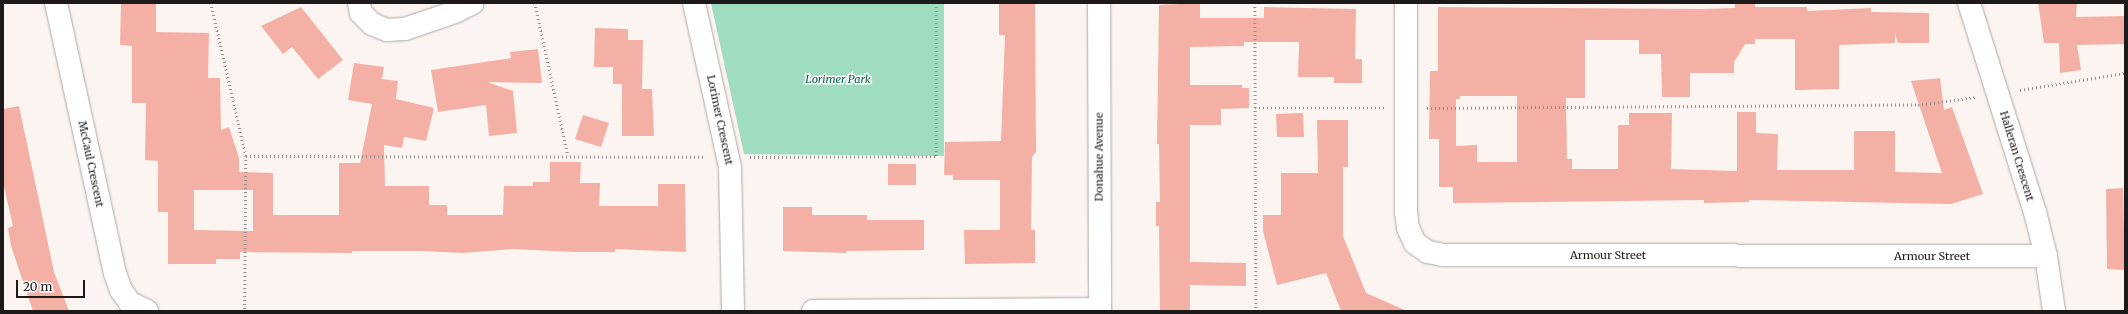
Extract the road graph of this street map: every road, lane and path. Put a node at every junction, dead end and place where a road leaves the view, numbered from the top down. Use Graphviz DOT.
graph roads {
  1 [pos="56,3"];
  2 [pos="211,3"];
  3 [pos="359,3"];
  4 [pos="472,3"];
  5 [pos="535,3"];
  6 [pos="694,3"];
  7 [pos="936,3"];
  8 [pos="1099,3"];
  9 [pos="1254,3"];
  10 [pos="1406,3"];
  11 [pos="1969,3"];
  12 [pos="2125,73"];
  13 [pos="1998,94"];
  14 [pos="1255,108"];
  15 [pos="1406,108"];
  16 [pos="568,155"];
  17 [pos="246,156"];
  18 [pos="729,157"];
  19 [pos="2046,256"];
  20 [pos="1100,310"];
  21 [pos="147,311"];
  22 [pos="245,311"];
  23 [pos="733,311"];
  24 [pos="812,311"];
  25 [pos="1256,311"];
  26 [pos="2054,311"];
  1 -- 21 [label="street, McCaul Crescent"];
  2 -- 17 [label="path"];
  3 -- 4 [label="street"];
  5 -- 16 [label="path"];
  6 -- 18 [label="street, Lorimer Crescent"];
  7 -- 18 [label="path"];
  8 -- 20 [label="street, Donahue Avenue"];
  9 -- 14 [label="path"];
  10 -- 15 [label="street, Armour Street"];
  11 -- 13 [label="street, Halleran Crescent"];
  12 -- 13 [label="path"];
  13 -- 15 [label="path"];
  13 -- 19 [label="street, Halleran Crescent"];
  14 -- 15 [label="path"];
  14 -- 25 [label="path"];
  15 -- 19 [label="street, Armour Street"];
  16 -- 17 [label="path"];
  16 -- 18 [label="path"];
  17 -- 22 [label="path"];
  18 -- 23 [label="street, Lorimer Crescent"];
  19 -- 26 [label="street, Halleran Crescent"];
  20 -- 24 [label="street"];
}
